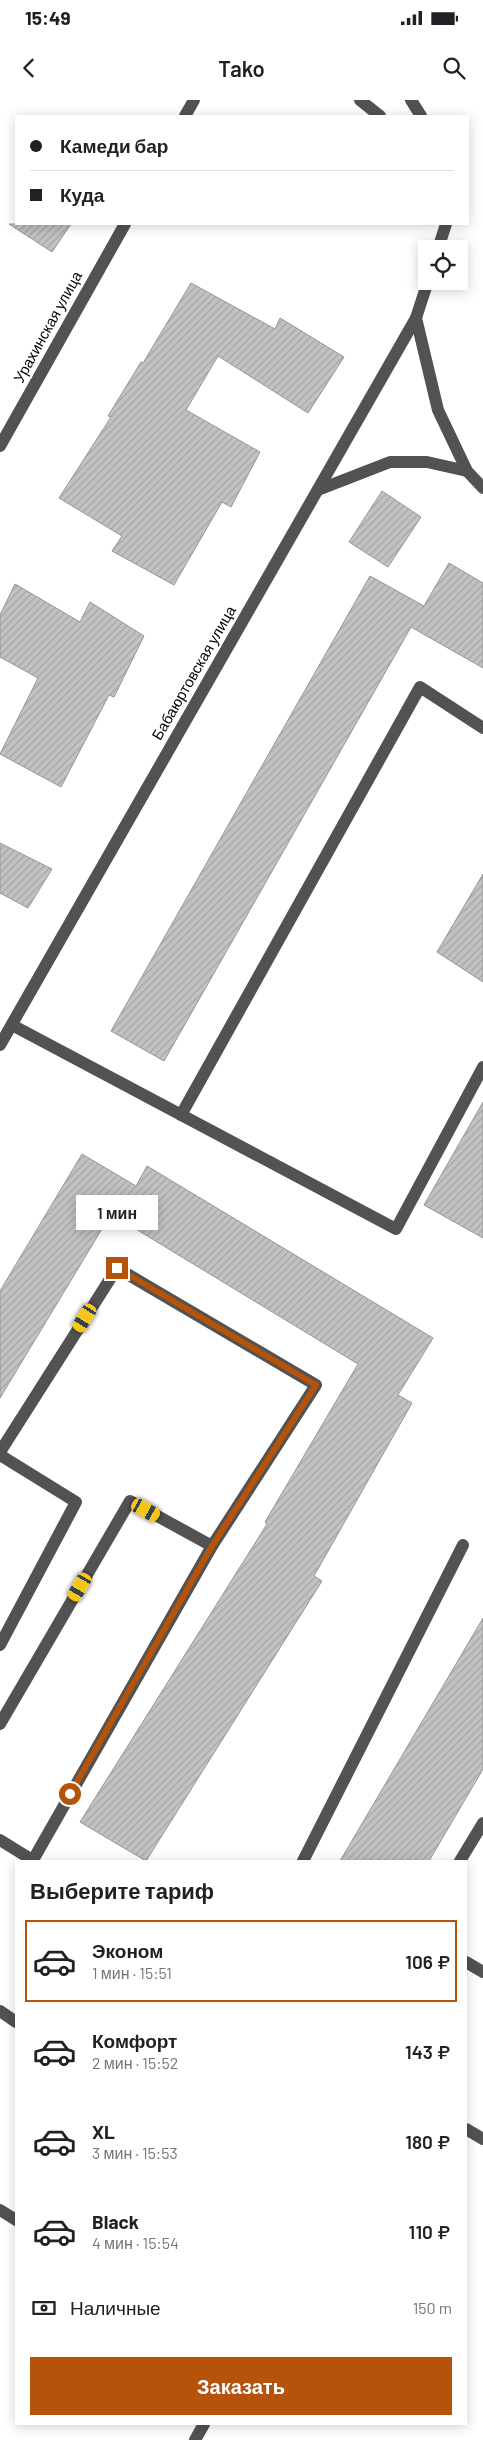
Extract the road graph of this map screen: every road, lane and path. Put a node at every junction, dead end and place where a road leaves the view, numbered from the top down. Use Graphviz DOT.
graph roads {
  1 [pos="194,100"];
  2 [pos="360,100"];
  3 [pos="411,100"];
  4 [pos="186,115"];
  5 [pos="379,115"];
  6 [pos="419,115"];
  7 [pos="124,225"];
  8 [pos="446,225"];
  9 [pos="441,240"];
  10 [pos="425,290"];
  11 [pos="416,318"];
  12 [pos="0,446"];
  13 [pos="467,471"];
  14 [pos="483,488"];
  15 [pos="318,490"];
  16 [pos="483,728"];
  17 [pos="12,1025"];
  18 [pos="0,1045"];
  19 [pos="483,1067"];
  20 [pos="181,1115"];
  21 [pos="0,1453"];
  22 [pos="463,1545"];
  23 [pos="212,1546"];
  24 [pos="0,1644"];
  25 [pos="0,1724"];
  26 [pos="483,1823"];
  27 [pos="0,1840"];
  28 [pos="32,1860"];
  29 [pos="35,1860"];
  30 [pos="303,1860"];
  31 [pos="461,1860"];
  32 [pos="467,1963"];
  33 [pos="483,1972"];
  34 [pos="0,2011"];
  35 [pos="15,2021"];
  36 [pos="467,2130"];
  37 [pos="483,2139"];
  38 [pos="0,2210"];
  39 [pos="15,2219"];
  40 [pos="203,2425"];
  41 [pos="195,2440"];
  1 -- 4 [label="street"];
  2 -- 5 [label="street"];
  3 -- 6 [label="street"];
  7 -- 12 [label="street, Урахинская улица"];
  8 -- 9 [label="street"];
  10 -- 11 [label="street, Бабаюртовская улица"];
  11 -- 13 [label="street"];
  11 -- 15 [label="street, Бабаюртовская улица"];
  13 -- 14 [label="street"];
  13 -- 15 [label="street"];
  15 -- 17 [label="street, Бабаюртовская улица"];
  16 -- 20 [label="street"];
  17 -- 18 [label="street, Бабаюртовская улица"];
  17 -- 20 [label="street"];
  19 -- 20 [label="street"];
  21 -- 23 [label="street"];
  21 -- 24 [label="street"];
  22 -- 30 [label="street"];
  23 -- 25 [label="street"];
  23 -- 29 [label="street"];
  26 -- 31 [label="street"];
  27 -- 28 [label="street"];
  32 -- 33 [label="street"];
  34 -- 35 [label="street"];
  36 -- 37 [label="street"];
  38 -- 39 [label="street"];
  40 -- 41 [label="street"];
}
